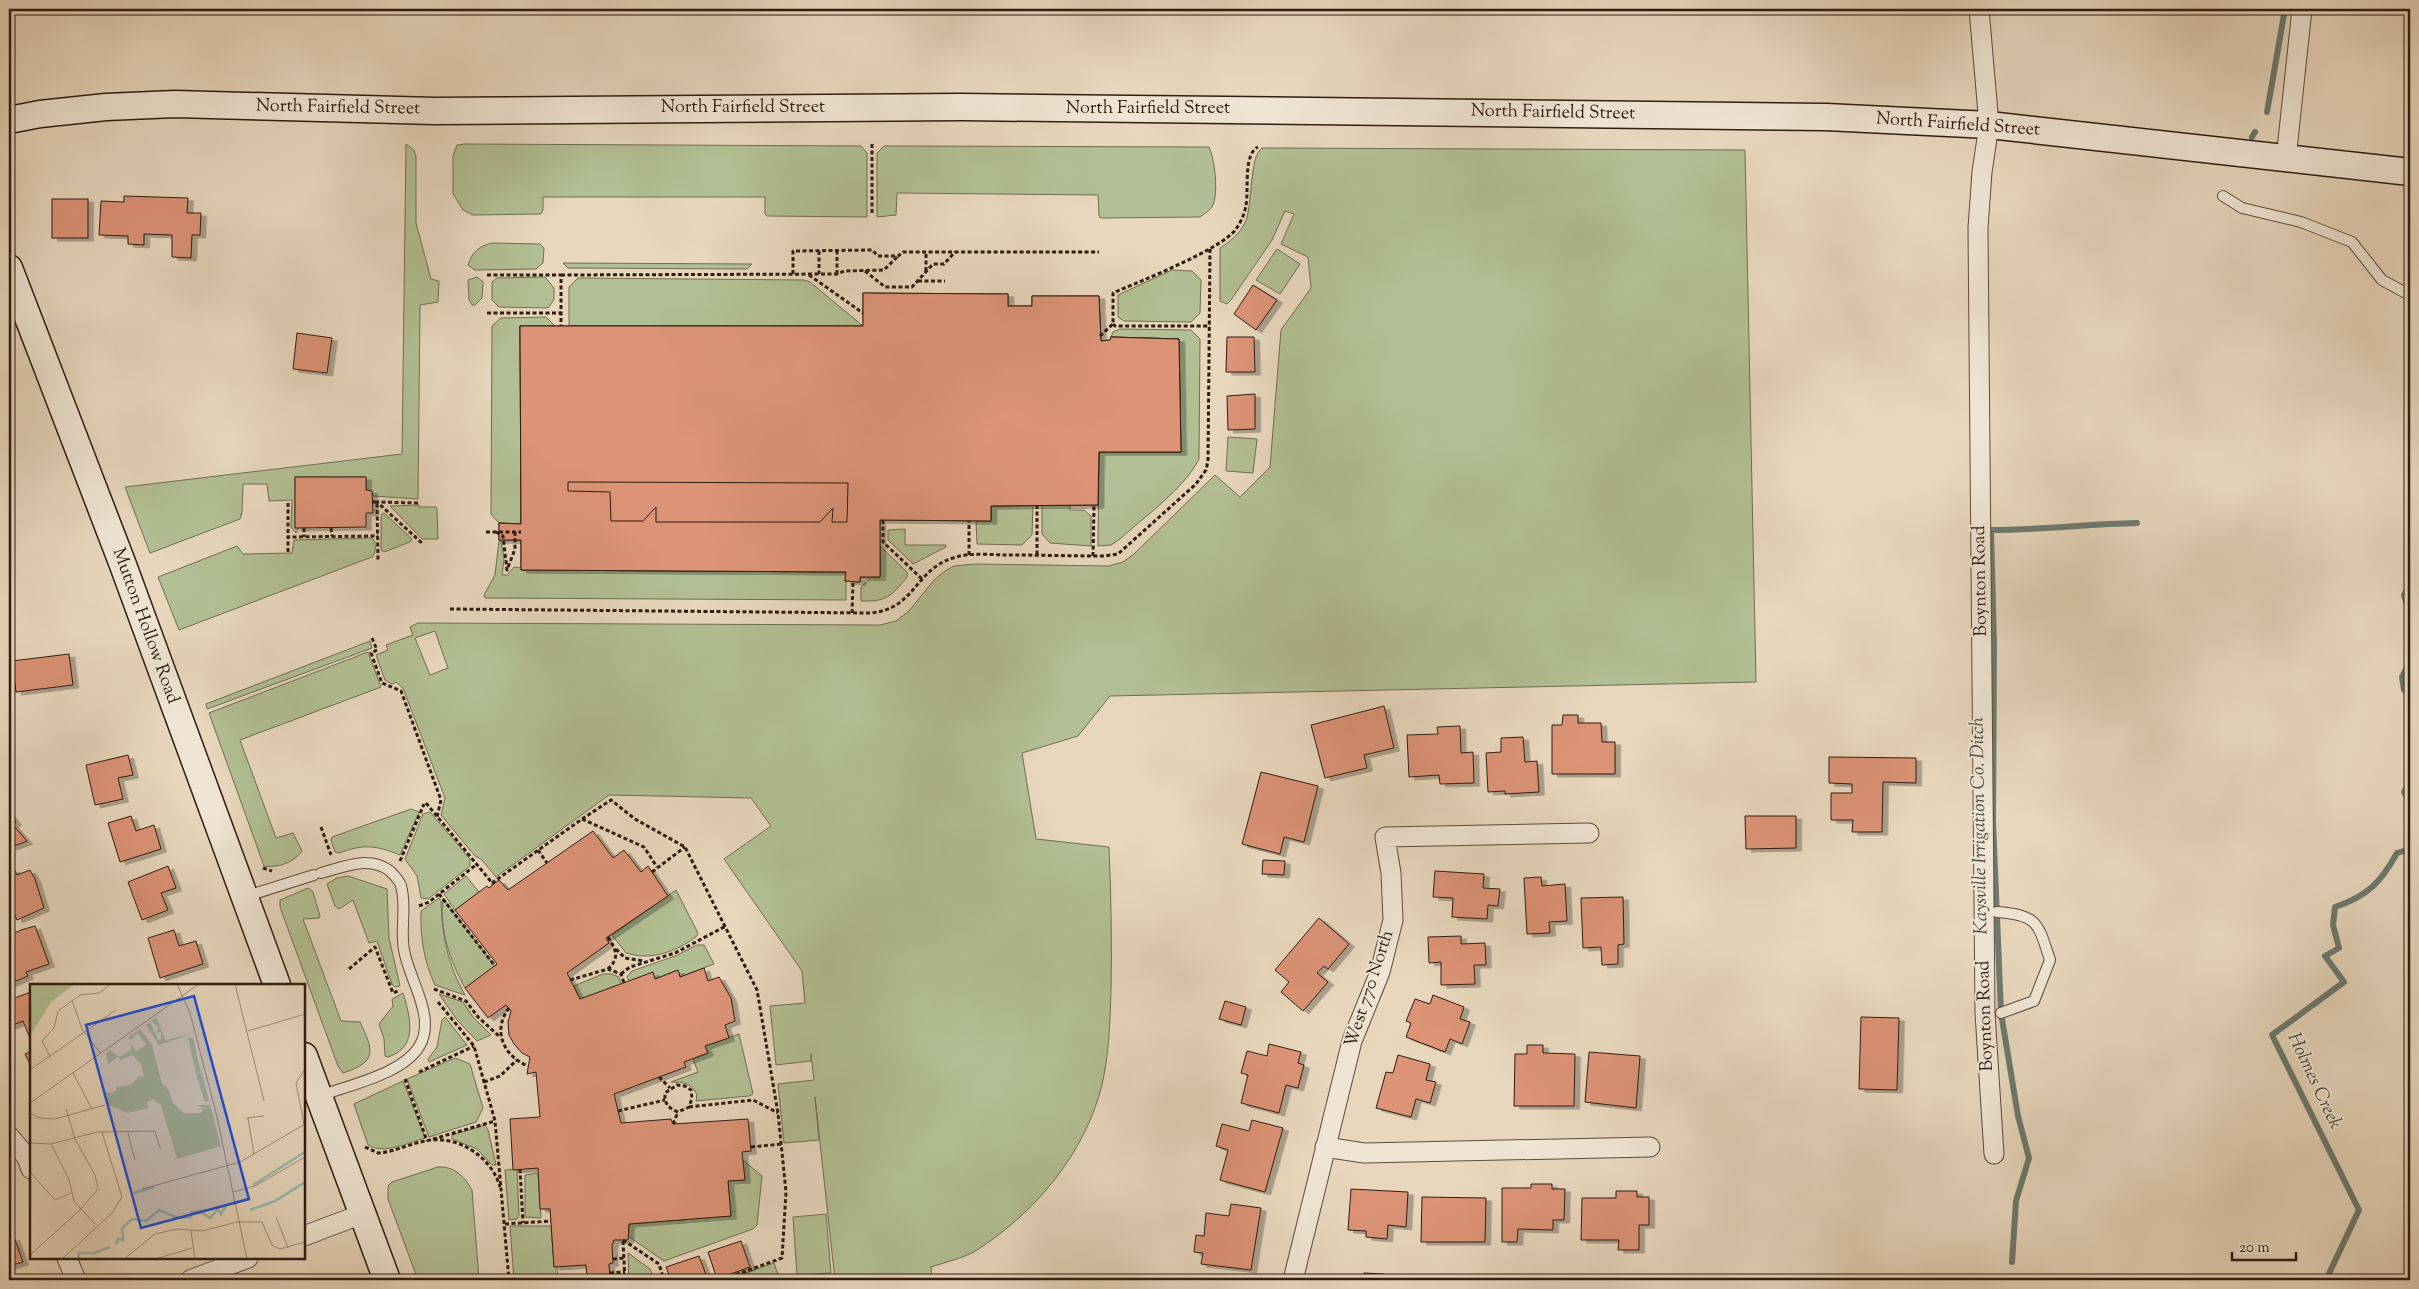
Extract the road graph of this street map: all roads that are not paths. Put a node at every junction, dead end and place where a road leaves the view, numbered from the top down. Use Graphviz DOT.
graph roads {
  1 [pos="1979,9"];
  2 [pos="2302,9"];
  3 [pos="9,120"];
  4 [pos="1989,125"];
  5 [pos="2286,159"];
  6 [pos="2410,172"];
  7 [pos="2223,196"];
  8 [pos="9,268"];
  9 [pos="2406,293"];
  10 [pos="1589,833"];
  11 [pos="243,897"];
  12 [pos="1998,912"];
  13 [pos="276,984"];
  14 [pos="2001,1013"];
  15 [pos="305,1059"];
  16 [pos="319,1096"];
  17 [pos="9,1136"];
  18 [pos="1325,1147"];
  19 [pos="1650,1147"];
  20 [pos="1994,1154"];
  21 [pos="30,1166"];
  22 [pos="362,1214"];
  23 [pos="305,1236"];
  24 [pos="67,1259"];
  25 [pos="245,1259"];
  26 [pos="76,1280"];
  27 [pos="190,1280"];
  28 [pos="386,1280"];
  29 [pos="1293,1280"];
  1 -- 4 [label="street, Boynton Road"];
  2 -- 5 [label="street"];
  3 -- 4 [label="street, North Fairfield Street"];
  4 -- 5 [label="street, North Fairfield Street"];
  4 -- 20 [label="street, Boynton Road"];
  5 -- 6 [label="street, North Fairfield Street"];
  7 -- 9 [label="lane"];
  8 -- 11 [label="street, Mutton Hollow Road"];
  10 -- 18 [label="street, West 770 North"];
  11 -- 13 [label="street, Mutton Hollow Road"];
  11 -- 16 [label="lane"];
  12 -- 14 [label="lane"];
  15 -- 16 [label="street"];
  16 -- 22 [label="street"];
  17 -- 21 [label="street"];
  18 -- 19 [label="street"];
  18 -- 29 [label="street, West 770 North"];
  22 -- 23 [label="street"];
  22 -- 28 [label="street"];
  24 -- 26 [label="street"];
  25 -- 27 [label="street"];
}
